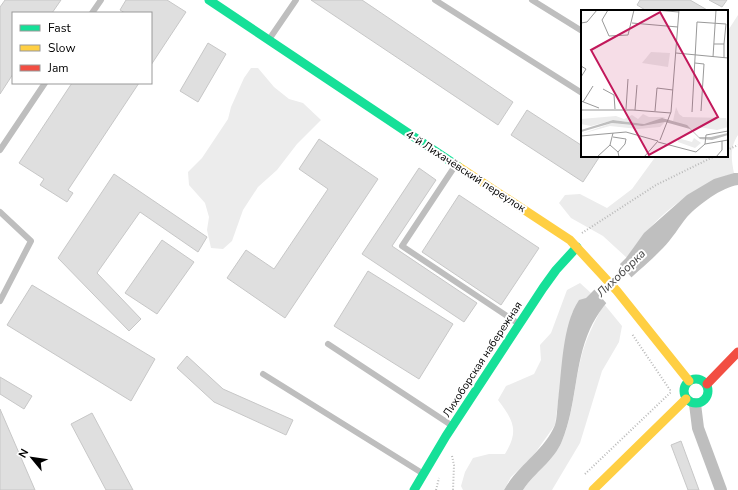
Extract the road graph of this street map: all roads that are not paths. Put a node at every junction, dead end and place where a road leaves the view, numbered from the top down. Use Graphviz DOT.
graph roads {
  1 [pos="101,0"];
  2 [pos="208,0"];
  3 [pos="296,0"];
  4 [pos="435,0"];
  5 [pos="532,0"];
  6 [pos="93,12"];
  7 [pos="581,30"];
  8 [pos="269,40"];
  9 [pos="44,84"];
  10 [pos="581,92"];
  11 [pos="0,150"];
  12 [pos="456,164"];
  13 [pos="0,212"];
  14 [pos="577,248"];
  15 [pos="0,301"];
  16 [pos="520,324"];
  17 [pos="328,344"];
  18 [pos="738,352"];
  19 [pos="263,374"];
  20 [pos="689,381"];
  21 [pos="707,384"];
  22 [pos="691,402"];
  23 [pos="453,426"];
  24 [pos="424,474"];
  25 [pos="414,490"];
  26 [pos="594,490"];
  27 [pos="721,490"];
  1 -- 6 [label="lane"];
  2 -- 8 [label="street, 4-й Лихачёвский переулок"];
  3 -- 8 [label="lane"];
  4 -- 10 [label="lane"];
  5 -- 7 [label="lane"];
  8 -- 12 [label="street, 4-й Лихачёвский переулок"];
  9 -- 11 [label="lane"];
  12 -- 14 [label="street, 4-й Лихачёвский переулок"];
  12 -- 16 [label="lane"];
  13 -- 15 [label="lane"];
  14 -- 16 [label="street, Лихоборская набережная"];
  14 -- 20 [label="street, 4-й Лихачёвский переулок"];
  16 -- 23 [label="street, Лихоборская набережная"];
  17 -- 23 [label="lane"];
  18 -- 21 [label="street"];
  19 -- 24 [label="lane"];
  20 -- 21 [label="street"];
  20 -- 22 [label="street"];
  21 -- 22 [label="street"];
  22 -- 26 [label="street"];
  22 -- 27 [label="street"];
  23 -- 24 [label="street, Лихоборская набережная"];
  24 -- 25 [label="street, Лихоборская набережная"];
}
